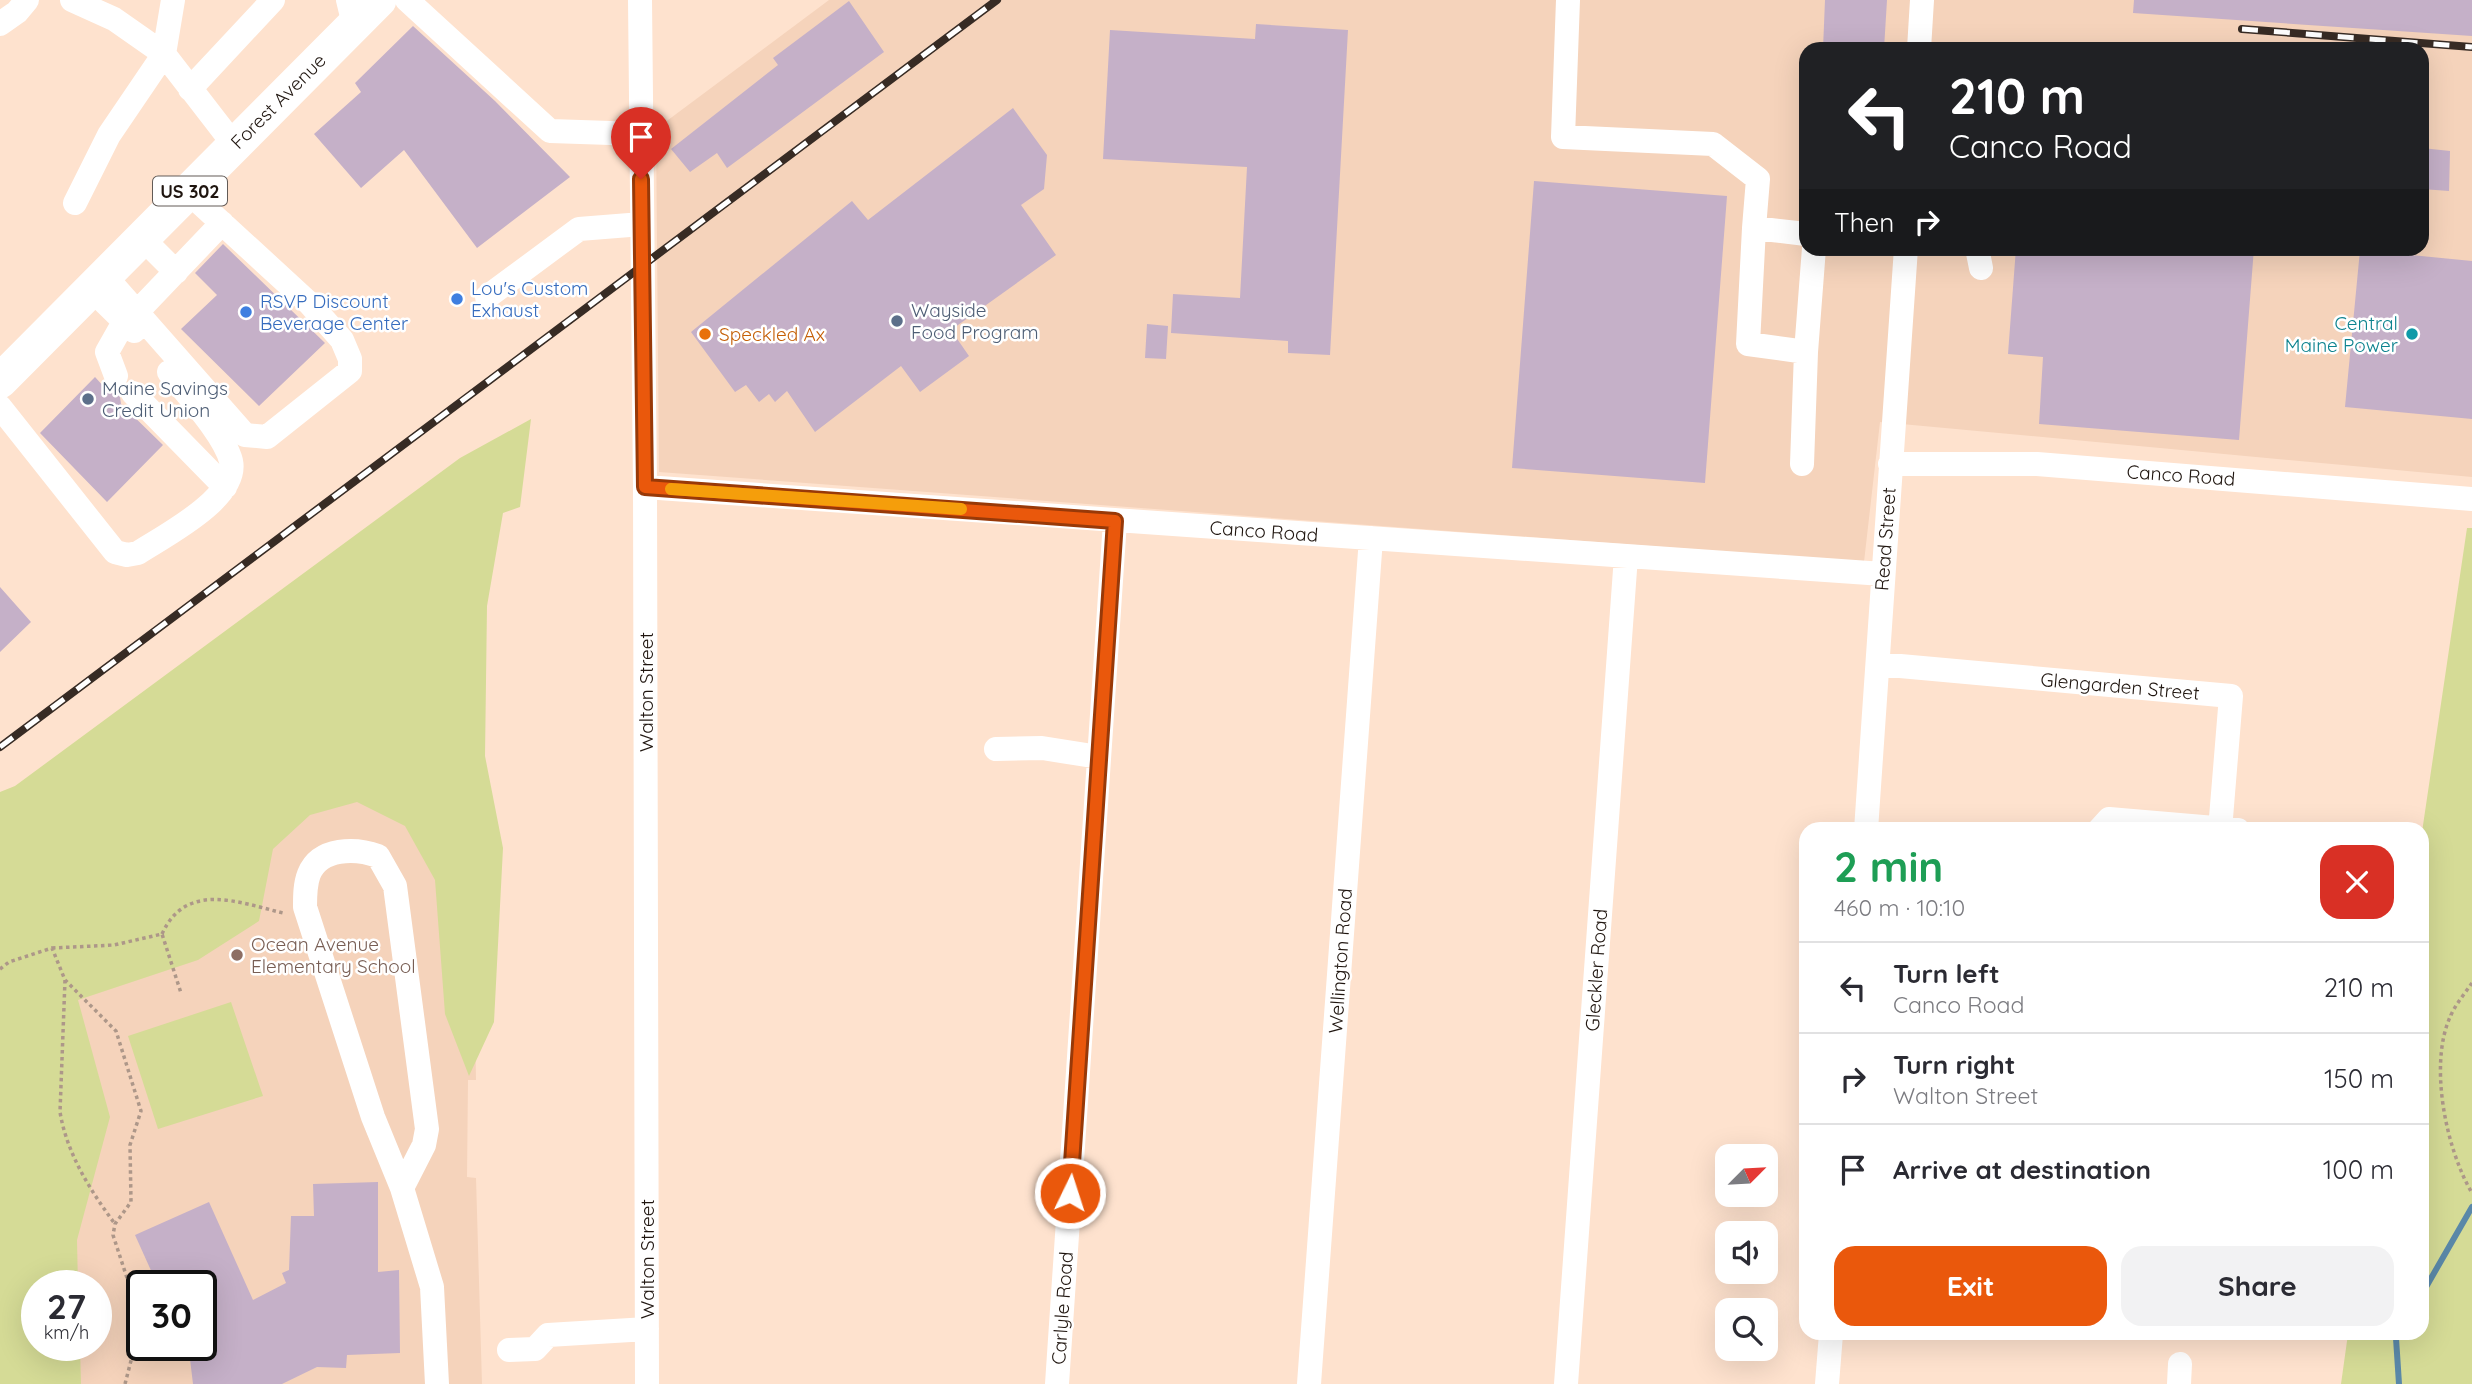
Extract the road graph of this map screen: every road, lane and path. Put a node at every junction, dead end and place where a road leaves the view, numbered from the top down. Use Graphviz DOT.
graph roads {
  1 [pos="27,0"];
  2 [pos="72,0"];
  3 [pos="173,0"];
  4 [pos="273,0"];
  5 [pos="379,0"];
  6 [pos="407,0"];
  7 [pos="640,0"];
  8 [pos="1568,0"];
  9 [pos="1922,0"];
  10 [pos="351,13"];
  11 [pos="0,24"];
  12 [pos="1919,42"];
  13 [pos="164,54"];
  14 [pos="190,89"];
  15 [pos="641,134"];
  16 [pos="234,146"];
  17 [pos="188,192"];
  18 [pos="75,203"];
  19 [pos="222,223"];
  20 [pos="642,223"];
  21 [pos="1754,228"];
  22 [pos="1799,233"];
  23 [pos="142,238"];
  24 [pos="1813,256"];
  25 [pos="1905,256"];
  26 [pos="176,272"];
  27 [pos="98,283"];
  28 [pos="486,296"];
  29 [pos="131,317"];
  30 [pos="1806,352"];
  31 [pos="0,381"];
  32 [pos="0,407"];
  33 [pos="1802,464"];
  34 [pos="1890,464"];
  35 [pos="225,487"];
  36 [pos="645,487"];
  37 [pos="2472,499"];
  38 [pos="1115,521"];
  39 [pos="1371,538"];
  40 [pos="1626,556"];
  41 [pos="1883,574"];
  42 [pos="1878,664"];
  43 [pos="996,749"];
  44 [pos="1099,757"];
  45 [pos="1867,822"];
  46 [pos="2106,822"];
  47 [pos="2144,822"];
  48 [pos="2226,822"];
  49 [pos="285,913"];
  50 [pos="162,934"];
  51 [pos="52,948"];
  52 [pos="0,970"];
  53 [pos="65,980"];
  54 [pos="2472,983"];
  55 [pos="181,993"];
  56 [pos="402,1188"];
  57 [pos="2472,1193"];
  58 [pos="115,1224"];
  59 [pos="126,1277"];
  60 [pos="647,1329"];
  61 [pos="1831,1340"];
  62 [pos="509,1350"];
  63 [pos="131,1361"];
  64 [pos="125,1384"];
  65 [pos="437,1384"];
  66 [pos="647,1384"];
  67 [pos="1057,1384"];
  68 [pos="1309,1384"];
  69 [pos="1566,1384"];
  70 [pos="1827,1384"];
  1 -- 11 [label="street"];
  2 -- 13 [label="street"];
  3 -- 13 [label="street"];
  4 -- 14 [label="street"];
  5 -- 10 [label="highway, Forest Avenue / US 302"];
  6 -- 15 [label="street"];
  7 -- 15 [label="street, Walton Street"];
  8 -- 21 [label="street"];
  9 -- 12 [label="street"];
  10 -- 16 [label="highway, Forest Avenue / US 302"];
  13 -- 14 [label="street"];
  13 -- 18 [label="street"];
  14 -- 16 [label="street"];
  15 -- 20 [label="street, Walton Street"];
  16 -- 17 [label="highway, Forest Avenue / US 302"];
  17 -- 19 [label="street"];
  17 -- 23 [label="highway, Forest Avenue / US 302"];
  19 -- 26 [label="street"];
  19 -- 29 [label="street"];
  20 -- 28 [label="street"];
  20 -- 36 [label="street, Walton Street"];
  21 -- 22 [label="street"];
  21 -- 30 [label="street"];
  23 -- 26 [label="street"];
  23 -- 27 [label="highway, Forest Avenue / US 302"];
  24 -- 30 [label="street"];
  25 -- 34 [label="street, Read Street"];
  26 -- 29 [label="street"];
  27 -- 29 [label="street"];
  27 -- 31 [label="highway, Forest Avenue / US 302"];
  29 -- 35 [label="street"];
  29 -- 35 [label="street"];
  30 -- 33 [label="street"];
  32 -- 35 [label="street"];
  34 -- 37 [label="street, Canco Road"];
  34 -- 41 [label="street, Read Street"];
  36 -- 38 [label="street, Canco Road"];
  36 -- 60 [label="street, Walton Street"];
  38 -- 39 [label="street, Canco Road"];
  38 -- 44 [label="street, Carlyle Road"];
  39 -- 40 [label="street, Canco Road"];
  39 -- 68 [label="street, Wellington Road"];
  40 -- 41 [label="street, Canco Road"];
  40 -- 69 [label="street, Gleckler Road"];
  41 -- 42 [label="street, Read Street"];
  42 -- 45 [label="street, Read Street"];
  42 -- 48 [label="street, Glengarden Street"];
  43 -- 44 [label="street"];
  44 -- 67 [label="street, Carlyle Road"];
  46 -- 47 [label="street"];
  49 -- 50 [label="path"];
  50 -- 51 [label="path"];
  50 -- 55 [label="path"];
  51 -- 52 [label="path"];
  51 -- 53 [label="path"];
  53 -- 58 [label="path"];
  53 -- 58 [label="path"];
  54 -- 57 [label="path"];
  56 -- 56 [label="street"];
  56 -- 65 [label="street"];
  58 -- 59 [label="path"];
  60 -- 62 [label="street"];
  60 -- 66 [label="street, Walton Street"];
  61 -- 70 [label="street"];
  63 -- 64 [label="path"];
}
